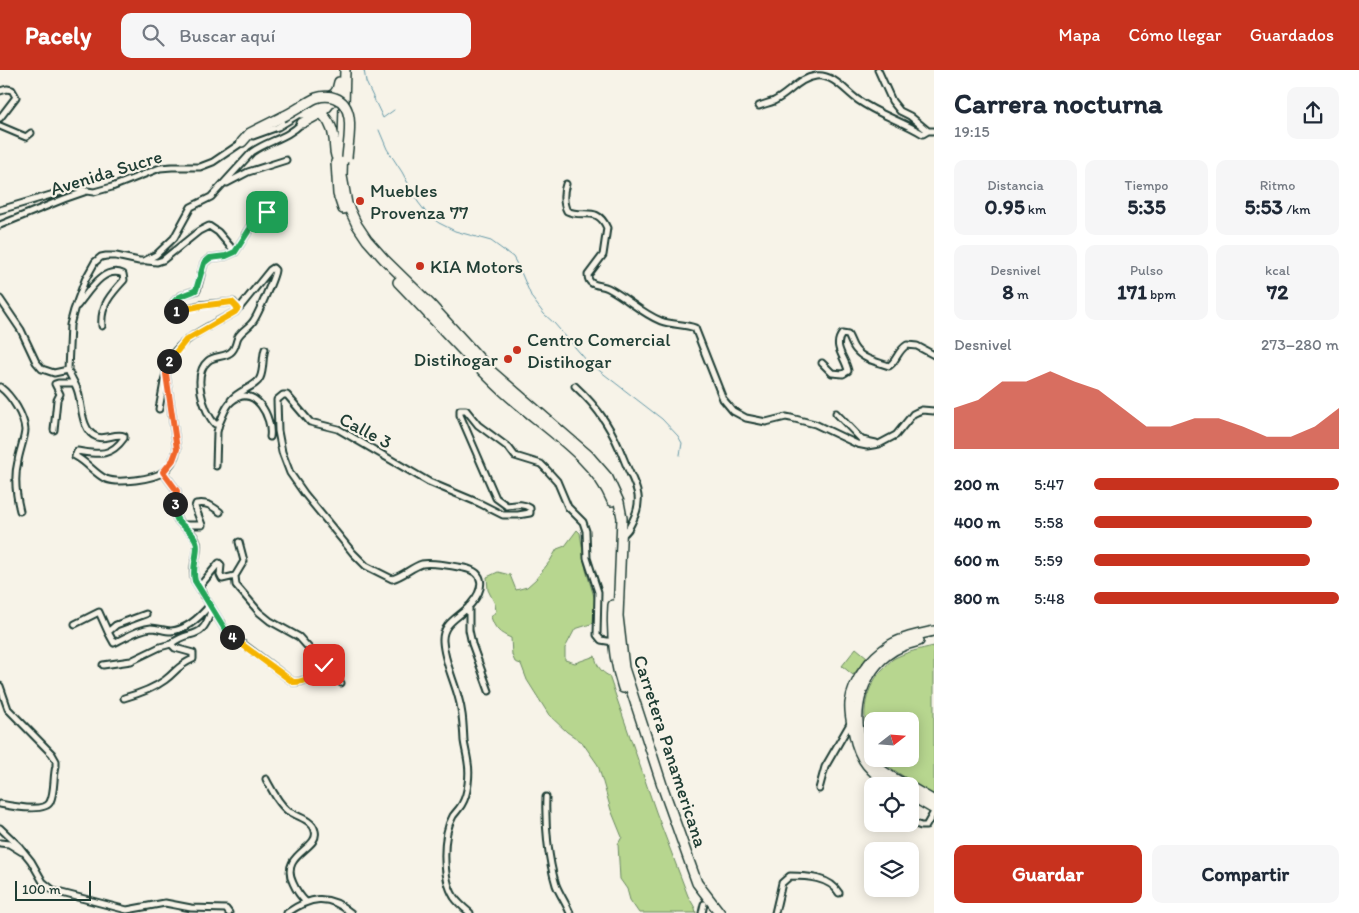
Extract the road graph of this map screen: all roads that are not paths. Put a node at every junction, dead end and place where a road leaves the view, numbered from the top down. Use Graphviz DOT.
graph roads {
  1 [pos="339,70"];
  2 [pos="345,70"];
  3 [pos="878,70"];
  4 [pos="339,82"];
  5 [pos="0,91"];
  6 [pos="334,94"];
  7 [pos="759,106"];
  8 [pos="301,113"];
  9 [pos="324,116"];
  10 [pos="0,118"];
  11 [pos="302,124"];
  12 [pos="0,126"];
  13 [pos="931,131"];
  14 [pos="31,133"];
  15 [pos="242,142"];
  16 [pos="336,156"];
  17 [pos="286,160"];
  18 [pos="566,184"];
  19 [pos="222,186"];
  20 [pos="86,191"];
  21 [pos="347,204"];
  22 [pos="0,210"];
  23 [pos="267,212"];
  24 [pos="0,225"];
  25 [pos="235,252"];
  26 [pos="144,261"];
  27 [pos="0,299"];
  28 [pos="238,308"];
  29 [pos="74,310"];
  30 [pos="102,326"];
  31 [pos="265,349"];
  32 [pos="934,355"];
  33 [pos="822,363"];
  34 [pos="68,370"];
  35 [pos="166,374"];
  36 [pos="74,383"];
  37 [pos="575,386"];
  38 [pos="0,387"];
  39 [pos="230,402"];
  40 [pos="159,409"];
  41 [pos="934,411"];
  42 [pos="836,413"];
  43 [pos="219,424"];
  44 [pos="54,430"];
  45 [pos="270,437"];
  46 [pos="879,444"];
  47 [pos="216,466"];
  48 [pos="163,472"];
  49 [pos="20,511"];
  50 [pos="220,512"];
  51 [pos="182,526"];
  52 [pos="622,535"];
  53 [pos="239,542"];
  54 [pos="235,576"];
  55 [pos="199,588"];
  56 [pos="210,606"];
  57 [pos="469,606"];
  58 [pos="146,614"];
  59 [pos="75,624"];
  60 [pos="934,631"];
  61 [pos="108,632"];
  62 [pos="934,636"];
  63 [pos="613,642"];
  64 [pos="171,644"];
  65 [pos="324,665"];
  66 [pos="103,666"];
  67 [pos="341,683"];
  68 [pos="0,686"];
  69 [pos="489,691"];
  70 [pos="124,698"];
  71 [pos="851,722"];
  72 [pos="878,777"];
  73 [pos="892,777"];
  74 [pos="266,779"];
  75 [pos="819,790"];
  76 [pos="919,793"];
  77 [pos="546,797"];
  78 [pos="919,801"];
  79 [pos="934,801"];
  80 [pos="0,804"];
  81 [pos="934,811"];
  82 [pos="919,825"];
  83 [pos="0,828"];
  84 [pos="0,843"];
  85 [pos="26,855"];
  86 [pos="839,893"];
  87 [pos="306,902"];
  88 [pos="703,908"];
  89 [pos="208,911"];
  90 [pos="229,913"];
  91 [pos="287,913"];
  92 [pos="351,913"];
  93 [pos="470,913"];
  94 [pos="570,913"];
  95 [pos="712,913"];
  96 [pos="720,913"];
  97 [pos="776,913"];
  1 -- 4 [label="main road, Carretera Panamericana"];
  2 -- 21 [label="main road, Carretera Panamericana"];
  3 -- 13 [label="street"];
  4 -- 6 [label="main road"];
  4 -- 16 [label="main road, Carretera Panamericana"];
  5 -- 10 [label="street"];
  6 -- 8 [label="main road"];
  6 -- 9 [label="main road"];
  7 -- 13 [label="street"];
  8 -- 9 [label="main road"];
  8 -- 15 [label="street, Avenida Sucre"];
  9 -- 11 [label="main road"];
  9 -- 16 [label="main road"];
  11 -- 19 [label="street"];
  12 -- 14 [label="street"];
  15 -- 20 [label="street, Avenida Sucre"];
  15 -- 21 [label="main road, bridge"];
  16 -- 63 [label="main road, Carretera Panamericana"];
  17 -- 19 [label="street"];
  18 -- 46 [label="street"];
  19 -- 26 [label="street"];
  20 -- 22 [label="street"];
  20 -- 24 [label="street, Avenida Sucre"];
  21 -- 52 [label="main road, Carretera Panamericana"];
  23 -- 25 [label="street"];
  25 -- 26 [label="street"];
  25 -- 28 [label="street"];
  26 -- 29 [label="street"];
  27 -- 34 [label="street"];
  28 -- 35 [label="street"];
  28 -- 43 [label="street"];
  29 -- 30 [label="street"];
  29 -- 34 [label="street"];
  31 -- 39 [label="street"];
  32 -- 33 [label="street"];
  34 -- 36 [label="street"];
  35 -- 40 [label="street"];
  35 -- 48 [label="street"];
  36 -- 44 [label="street"];
  36 -- 48 [label="street"];
  37 -- 52 [label="street"];
  38 -- 49 [label="street"];
  39 -- 43 [label="street"];
  39 -- 45 [label="street"];
  41 -- 46 [label="street"];
  42 -- 46 [label="street"];
  43 -- 47 [label="street"];
  48 -- 51 [label="street"];
  50 -- 51 [label="street"];
  51 -- 55 [label="street"];
  52 -- 96 [label="main road, Carretera Panamericana"];
  53 -- 54 [label="street"];
  54 -- 55 [label="street"];
  54 -- 65 [label="street"];
  55 -- 56 [label="street"];
  56 -- 61 [label="street"];
  56 -- 64 [label="street"];
  56 -- 65 [label="street"];
  57 -- 63 [label="street, Calle 3"];
  57 -- 69 [label="street"];
  57 -- 93 [label="street, Calle 3"];
  58 -- 61 [label="street"];
  59 -- 61 [label="street"];
  60 -- 71 [label="main road"];
  62 -- 73 [label="main road"];
  63 -- 88 [label="main road, Carretera Panamericana"];
  64 -- 66 [label="street"];
  64 -- 70 [label="street"];
  65 -- 67 [label="street"];
  68 -- 80 [label="street"];
  71 -- 72 [label="main road"];
  71 -- 75 [label="street"];
  74 -- 87 [label="street"];
  76 -- 79 [label="main road"];
  77 -- 94 [label="street"];
  78 -- 81 [label="main road"];
  81 -- 82 [label="street"];
  83 -- 85 [label="street"];
  84 -- 85 [label="street"];
  85 -- 89 [label="street"];
  86 -- 97 [label="street"];
  87 -- 91 [label="street"];
  87 -- 92 [label="street"];
  88 -- 95 [label="main road, Carretera Panamericana"];
  89 -- 90 [label="street"];
}
